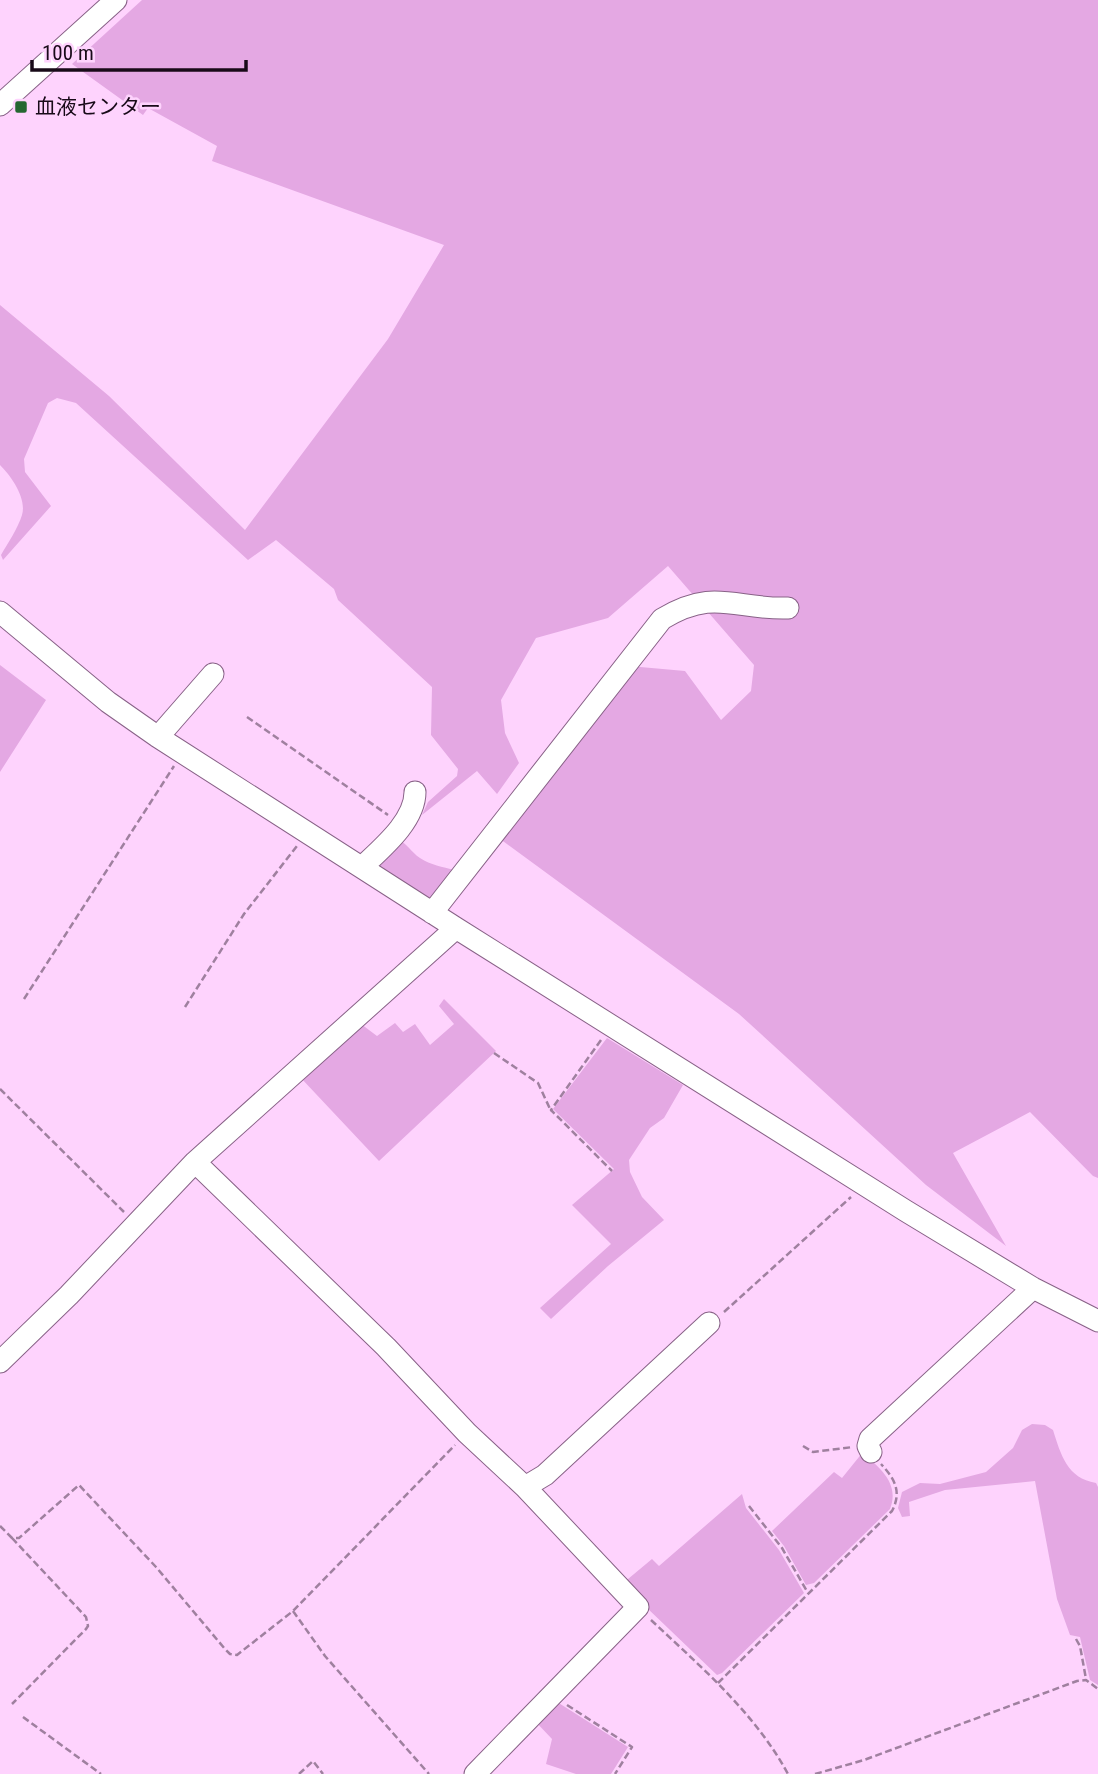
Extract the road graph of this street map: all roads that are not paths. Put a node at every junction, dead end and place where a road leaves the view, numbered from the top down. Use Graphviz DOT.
graph roads {
  1 [pos="116,0"];
  2 [pos="0,105"];
  3 [pos="788,608"];
  4 [pos="0,612"];
  5 [pos="213,674"];
  6 [pos="158,737"];
  7 [pos="415,792"];
  8 [pos="362,867"];
  9 [pos="432,913"];
  10 [pos="456,928"];
  11 [pos="195,1162"];
  12 [pos="1033,1288"];
  13 [pos="1098,1321"];
  14 [pos="709,1323"];
  15 [pos="0,1362"];
  16 [pos="869,1449"];
  17 [pos="524,1487"];
  18 [pos="475,1774"];
  1 -- 2 [label="street"];
  3 -- 9 [label="street"];
  4 -- 6 [label="street"];
  5 -- 6 [label="street"];
  6 -- 8 [label="street"];
  7 -- 8 [label="street"];
  8 -- 9 [label="street"];
  9 -- 10 [label="street"];
  10 -- 11 [label="street"];
  10 -- 12 [label="street"];
  11 -- 15 [label="street"];
  11 -- 17 [label="street"];
  12 -- 13 [label="street"];
  12 -- 16 [label="street"];
  14 -- 17 [label="street"];
  17 -- 18 [label="street"];
}
